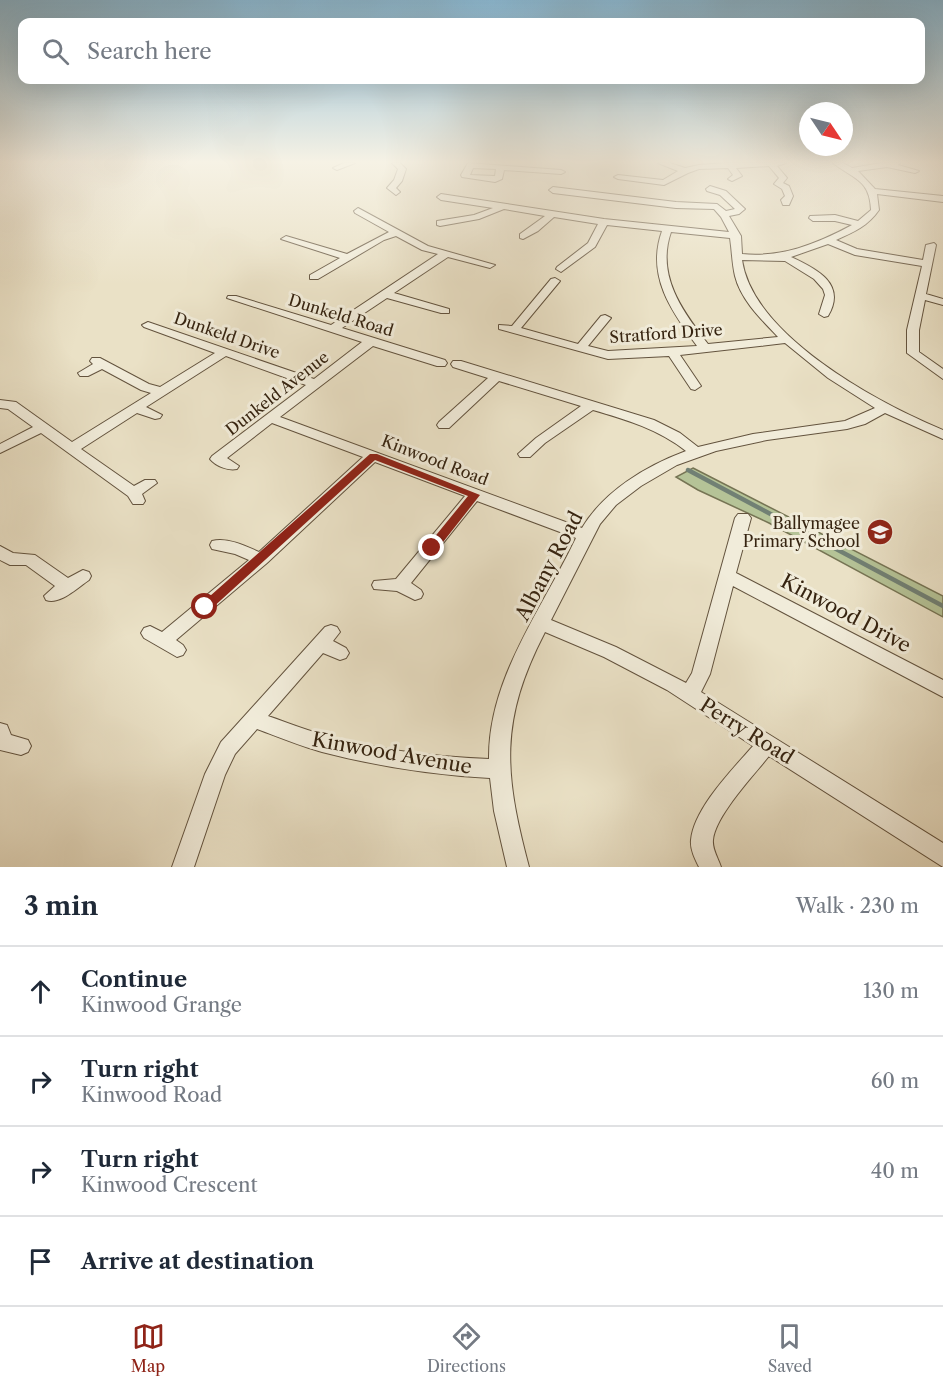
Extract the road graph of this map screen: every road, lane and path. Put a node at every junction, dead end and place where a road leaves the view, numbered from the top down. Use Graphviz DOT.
graph roads {
  1 [pos="480,203"];
  2 [pos="661,203"];
  3 [pos="735,203"];
  4 [pos="874,203"];
  5 [pos="502,207"];
  6 [pos="724,213"];
  7 [pos="356,214"];
  8 [pos="552,214"];
  9 [pos="809,218"];
  10 [pos="604,222"];
  11 [pos="440,223"];
  12 [pos="861,225"];
  13 [pos="667,229"];
  14 [pos="394,233"];
  15 [pos="523,236"];
  16 [pos="735,236"];
  17 [pos="827,240"];
  18 [pos="287,242"];
  19 [pos="931,244"];
  20 [pos="444,255"];
  21 [pos="348,257"];
  22 [pos="738,257"];
  23 [pos="782,257"];
  24 [pos="943,260"];
  25 [pos="927,261"];
  26 [pos="481,266"];
  27 [pos="561,269"];
  28 [pos="315,274"];
  29 [pos="555,281"];
  30 [pos="250,294"];
  31 [pos="386,294"];
  32 [pos="920,296"];
  33 [pos="943,302"];
  34 [pos="443,307"];
  35 [pos="824,314"];
  36 [pos="605,318"];
  37 [pos="332,330"];
  38 [pos="148,331"];
  39 [pos="787,339"];
  40 [pos="370,342"];
  41 [pos="580,349"];
  42 [pos="705,349"];
  43 [pos="224,352"];
  44 [pos="672,352"];
  45 [pos="457,364"];
  46 [pos="422,369"];
  47 [pos="939,370"];
  48 [pos="84,373"];
  49 [pos="497,376"];
  50 [pos="316,384"];
  51 [pos="695,386"];
  52 [pos="163,392"];
  53 [pos="0,404"];
  54 [pos="591,405"];
  55 [pos="885,408"];
  56 [pos="138,409"];
  57 [pos="155,416"];
  58 [pos="271,418"];
  59 [pos="444,425"];
  60 [pos="42,427"];
  61 [pos="943,435"];
  62 [pos="73,448"];
  63 [pos="0,449"];
  64 [pos="697,453"];
  65 [pos="525,454"];
  66 [pos="373,456"];
  67 [pos="232,466"];
  68 [pos="150,483"];
  69 [pos="474,495"];
  70 [pos="743,518"];
  71 [pos="587,536"];
  72 [pos="218,545"];
  73 [pos="0,552"];
  74 [pos="261,559"];
  75 [pos="83,576"];
  76 [pos="728,576"];
  77 [pos="380,585"];
  78 [pos="67,586"];
  79 [pos="52,596"];
  80 [pos="542,624"];
  81 [pos="163,641"];
  82 [pos="340,652"];
  83 [pos="943,689"];
  84 [pos="689,694"];
  85 [pos="252,719"];
  86 [pos="767,743"];
  87 [pos="499,769"];
  88 [pos="943,855"];
  89 [pos="183,867"];
  90 [pos="518,867"];
  91 [pos="710,867"];
  1 -- 5 [label="street"];
  2 -- 6 [label="street"];
  3 -- 6 [label="street"];
  4 -- 12 [label="street"];
  5 -- 8 [label="street"];
  5 -- 11 [label="street"];
  6 -- 16 [label="street"];
  7 -- 14 [label="street"];
  8 -- 10 [label="street"];
  8 -- 15 [label="street"];
  9 -- 12 [label="street"];
  10 -- 13 [label="street"];
  10 -- 27 [label="street"];
  12 -- 17 [label="street"];
  13 -- 16 [label="street"];
  13 -- 42 [label="street"];
  14 -- 20 [label="street"];
  14 -- 21 [label="street"];
  16 -- 22 [label="street"];
  17 -- 23 [label="street"];
  17 -- 25 [label="street"];
  18 -- 21 [label="street"];
  19 -- 25 [label="street"];
  20 -- 26 [label="street"];
  20 -- 31 [label="street"];
  21 -- 28 [label="street"];
  22 -- 23 [label="street"];
  22 -- 39 [label="street"];
  23 -- 35 [label="street"];
  24 -- 25 [label="street"];
  25 -- 32 [label="street"];
  29 -- 41 [label="street, Stratford Drive"];
  30 -- 37 [label="street, Dunkeld Road"];
  31 -- 34 [label="street"];
  31 -- 37 [label="street"];
  32 -- 33 [label="street"];
  32 -- 47 [label="street"];
  36 -- 41 [label="street"];
  37 -- 40 [label="street, Dunkeld Road"];
  38 -- 43 [label="street, Dunkeld Drive"];
  39 -- 42 [label="street, Stratford Drive"];
  39 -- 55 [label="street"];
  40 -- 46 [label="street, Dunkeld Road"];
  40 -- 50 [label="street, Dunkeld Avenue"];
  41 -- 44 [label="street, Stratford Drive"];
  42 -- 44 [label="street, Stratford Drive"];
  43 -- 50 [label="street, Dunkeld Drive"];
  43 -- 52 [label="street"];
  44 -- 51 [label="street"];
  45 -- 49 [label="street"];
  48 -- 52 [label="street"];
  49 -- 54 [label="street"];
  49 -- 59 [label="street"];
  50 -- 58 [label="street, Dunkeld Avenue"];
  52 -- 56 [label="street"];
  53 -- 60 [label="street"];
  54 -- 64 [label="street"];
  54 -- 65 [label="street"];
  55 -- 61 [label="street"];
  55 -- 64 [label="street, Albany Road"];
  56 -- 57 [label="street"];
  56 -- 62 [label="street"];
  58 -- 66 [label="street, Kinwood Road"];
  58 -- 67 [label="street, Dunkeld Avenue"];
  60 -- 62 [label="street"];
  60 -- 63 [label="street"];
  62 -- 68 [label="street"];
  64 -- 71 [label="street, Albany Road"];
  66 -- 69 [label="street, Kinwood Road"];
  66 -- 74 [label="street"];
  69 -- 71 [label="street, Kinwood Road"];
  69 -- 77 [label="street"];
  70 -- 76 [label="street"];
  71 -- 80 [label="street, Albany Road"];
  72 -- 74 [label="street"];
  73 -- 78 [label="street"];
  74 -- 81 [label="street"];
  75 -- 78 [label="street"];
  76 -- 83 [label="street, Kinwood Drive"];
  76 -- 84 [label="street"];
  78 -- 79 [label="street"];
  80 -- 84 [label="street, Perry Road"];
  80 -- 87 [label="street, Albany Road"];
  82 -- 85 [label="street"];
  84 -- 86 [label="street, Perry Road"];
  85 -- 87 [label="street, Kinwood Avenue"];
  85 -- 89 [label="street"];
  86 -- 88 [label="street, Perry Road"];
  86 -- 91 [label="street"];
  87 -- 90 [label="street, Albany Road"];
}
